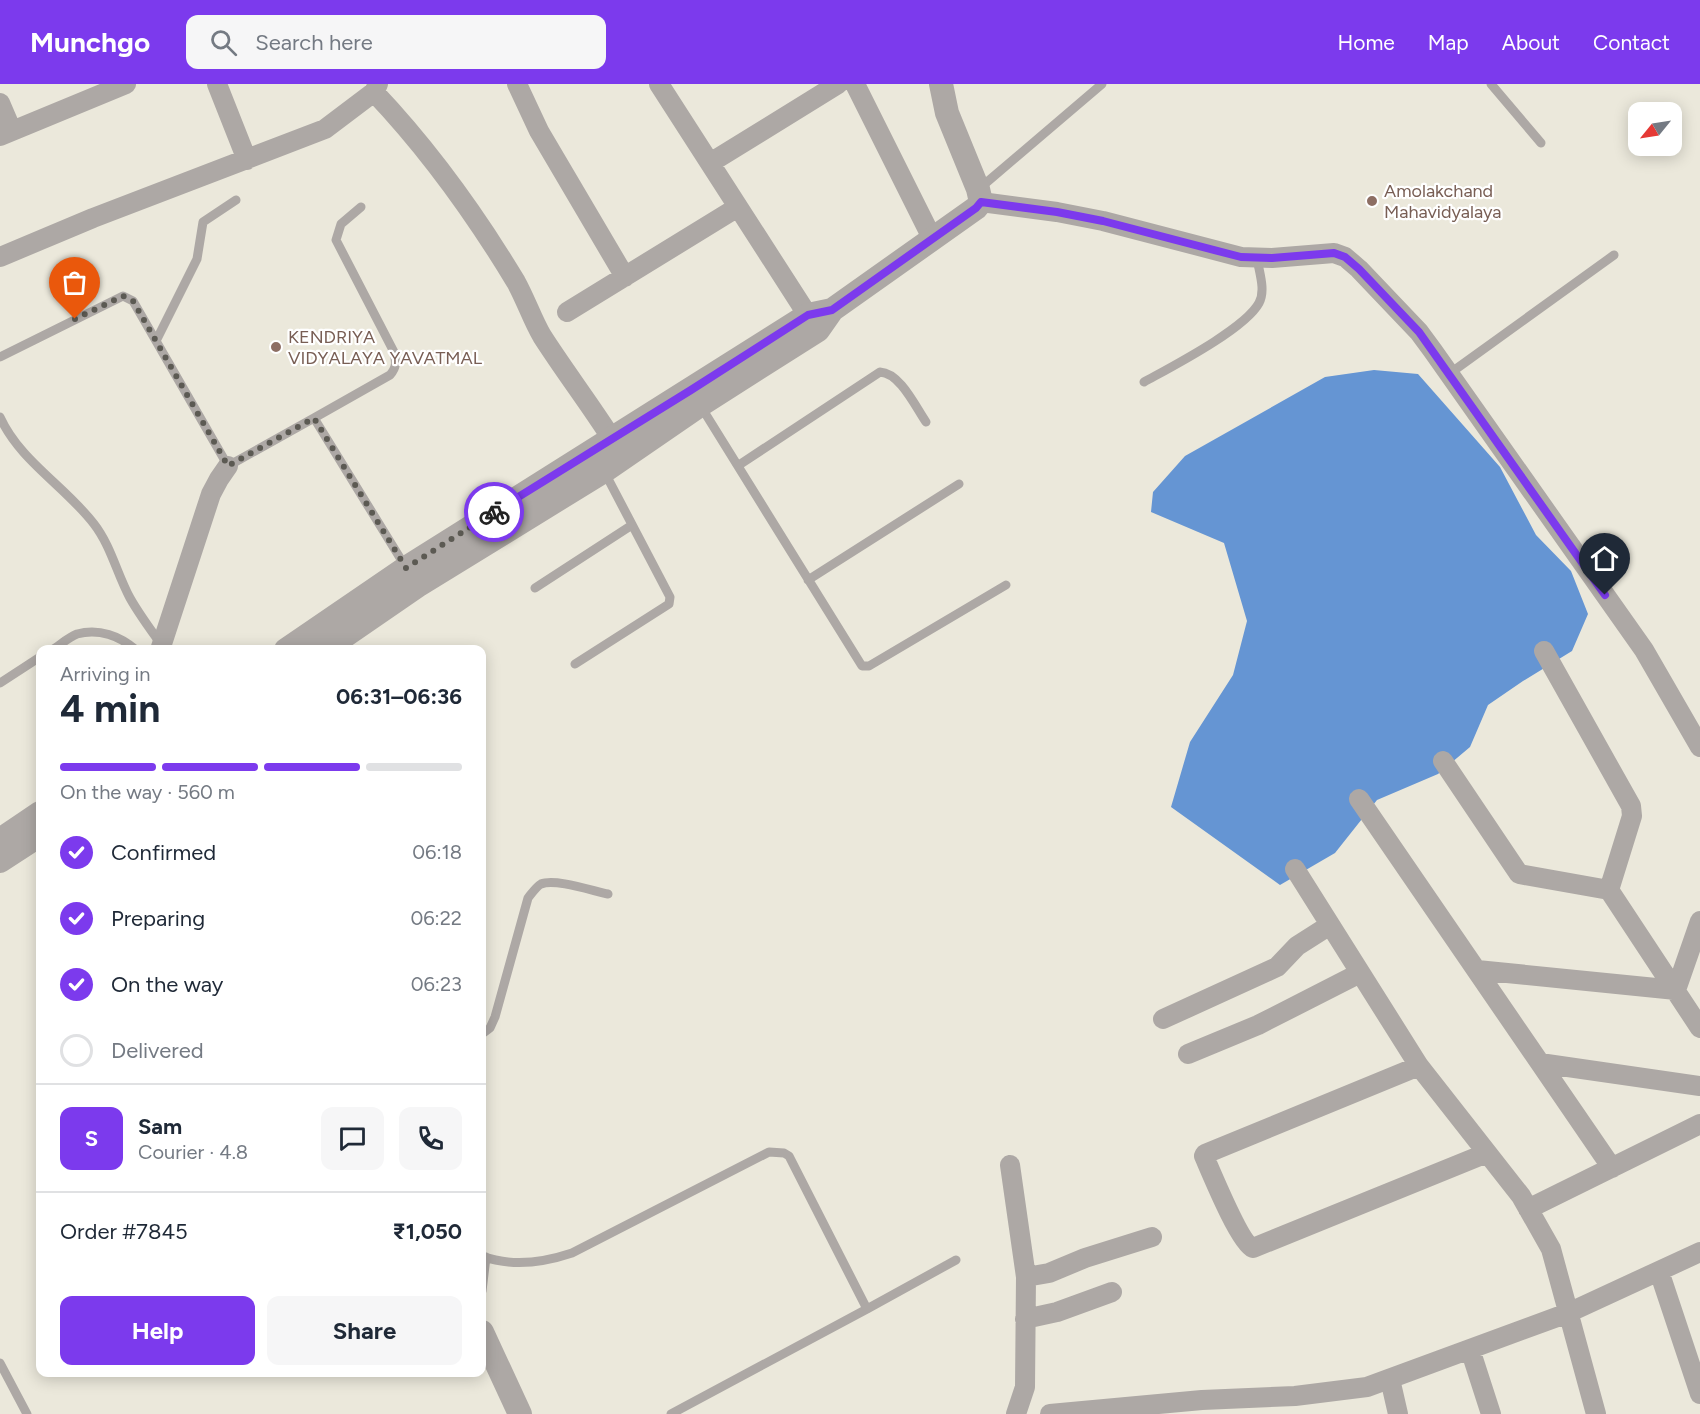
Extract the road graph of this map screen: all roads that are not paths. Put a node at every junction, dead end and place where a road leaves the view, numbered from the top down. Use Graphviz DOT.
graph roads {
  1 [pos="126,84"];
  2 [pos="217,84"];
  3 [pos="516,84"];
  4 [pos="659,84"];
  5 [pos="838,84"];
  6 [pos="855,84"];
  7 [pos="941,84"];
  8 [pos="1102,84"];
  9 [pos="1491,84"];
  10 [pos="376,88"];
  11 [pos="0,103"];
  12 [pos="6,134"];
  13 [pos="1541,143"];
  14 [pos="247,160"];
  15 [pos="710,163"];
  16 [pos="979,196"];
  17 [pos="236,200"];
  18 [pos="360,207"];
  19 [pos="738,207"];
  20 [pos="932,238"];
  21 [pos="1614,255"];
  22 [pos="0,257"];
  23 [pos="1257,258"];
  24 [pos="625,277"];
  25 [pos="567,312"];
  26 [pos="813,323"];
  27 [pos="156,341"];
  28 [pos="0,357"];
  29 [pos="1449,374"];
  30 [pos="1144,382"];
  31 [pos="696,398"];
  32 [pos="0,417"];
  33 [pos="314,418"];
  34 [pos="926,422"];
  35 [pos="607,454"];
  36 [pos="739,465"];
  37 [pos="228,466"];
  38 [pos="959,484"];
  39 [pos="632,525"];
  40 [pos="412,577"];
  41 [pos="808,580"];
  42 [pos="1006,585"];
  43 [pos="535,588"];
  44 [pos="60,645"];
  45 [pos="129,645"];
  46 [pos="159,645"];
  47 [pos="161,645"];
  48 [pos="295,645"];
  49 [pos="330,645"];
  50 [pos="1544,651"];
  51 [pos="36,660"];
  52 [pos="575,663"];
  53 [pos="0,683"];
  54 [pos="1700,747"];
  55 [pos="1443,761"];
  56 [pos="1359,799"];
  57 [pos="36,816"];
  58 [pos="36,836"];
  59 [pos="3,844"];
  60 [pos="1295,869"];
  61 [pos="1609,890"];
  62 [pos="608,894"];
  63 [pos="1700,921"];
  64 [pos="1330,925"];
  65 [pos="1477,970"];
  66 [pos="1360,974"];
  67 [pos="1676,990"];
  68 [pos="1162,1019"];
  69 [pos="1700,1028"];
  70 [pos="486,1032"];
  71 [pos="1188,1054"];
  72 [pos="1540,1063"];
  73 [pos="1419,1066"];
  74 [pos="1700,1086"];
  75 [pos="1700,1124"];
  76 [pos="1487,1153"];
  77 [pos="1010,1165"];
  78 [pos="1612,1168"];
  79 [pos="1528,1209"];
  80 [pos="1152,1237"];
  81 [pos="1700,1252"];
  82 [pos="486,1257"];
  83 [pos="956,1260"];
  84 [pos="1659,1271"];
  85 [pos="1026,1277"];
  86 [pos="1113,1292"];
  87 [pos="867,1309"];
  88 [pos="1568,1313"];
  89 [pos="1026,1319"];
  90 [pos="486,1341"];
  91 [pos="1470,1349"];
  92 [pos="0,1363"];
  93 [pos="1389,1378"];
  94 [pos="1700,1394"];
  95 [pos="1075,1413"];
  96 [pos="27,1414"];
  97 [pos="520,1414"];
  98 [pos="671,1414"];
  99 [pos="1016,1414"];
  100 [pos="1050,1414"];
  101 [pos="1398,1414"];
  102 [pos="1491,1414"];
  103 [pos="1596,1414"];
  1 -- 12 [label="street"];
  2 -- 14 [label="street"];
  3 -- 24 [label="street"];
  4 -- 15 [label="street"];
  5 -- 15 [label="street"];
  6 -- 20 [label="street"];
  7 -- 16 [label="street"];
  8 -- 16 [label="lane"];
  9 -- 13 [label="lane"];
  10 -- 14 [label="street"];
  10 -- 35 [label="street"];
  11 -- 12 [label="street"];
  14 -- 22 [label="street"];
  15 -- 19 [label="street"];
  16 -- 20 [label="street"];
  16 -- 23 [label="street"];
  17 -- 27 [label="lane"];
  18 -- 33 [label="lane"];
  19 -- 24 [label="street"];
  19 -- 26 [label="street"];
  20 -- 26 [label="street"];
  21 -- 29 [label="lane"];
  23 -- 29 [label="street"];
  23 -- 30 [label="lane"];
  24 -- 25 [label="street"];
  26 -- 31 [label="street"];
  27 -- 28 [label="lane"];
  27 -- 37 [label="lane"];
  29 -- 54 [label="street"];
  31 -- 35 [label="street"];
  31 -- 36 [label="lane"];
  32 -- 46 [label="lane"];
  33 -- 37 [label="lane"];
  33 -- 40 [label="lane"];
  34 -- 36 [label="lane"];
  35 -- 39 [label="lane"];
  35 -- 40 [label="street"];
  36 -- 41 [label="lane"];
  37 -- 47 [label="street"];
  38 -- 41 [label="lane"];
  39 -- 43 [label="lane"];
  39 -- 52 [label="lane"];
  40 -- 48 [label="street"];
  40 -- 49 [label="street"];
  41 -- 42 [label="lane"];
  44 -- 45 [label="lane"];
  50 -- 61 [label="street"];
  51 -- 53 [label="lane"];
  55 -- 61 [label="street"];
  56 -- 65 [label="street"];
  57 -- 59 [label="street"];
  58 -- 59 [label="street"];
  60 -- 64 [label="street"];
  61 -- 67 [label="street"];
  62 -- 70 [label="lane"];
  63 -- 67 [label="street"];
  64 -- 66 [label="street"];
  64 -- 68 [label="street"];
  65 -- 67 [label="street"];
  65 -- 72 [label="street"];
  66 -- 71 [label="street"];
  66 -- 73 [label="street"];
  67 -- 69 [label="street"];
  72 -- 74 [label="street"];
  72 -- 78 [label="street"];
  73 -- 76 [label="street"];
  73 -- 76 [label="street"];
  75 -- 78 [label="street"];
  76 -- 79 [label="street"];
  77 -- 85 [label="street"];
  78 -- 79 [label="street"];
  79 -- 88 [label="street"];
  80 -- 85 [label="street"];
  81 -- 84 [label="street"];
  82 -- 87 [label="lane"];
  83 -- 87 [label="lane"];
  84 -- 88 [label="street"];
  84 -- 94 [label="street"];
  85 -- 89 [label="street"];
  86 -- 89 [label="street"];
  87 -- 98 [label="lane"];
  88 -- 91 [label="street"];
  88 -- 103 [label="street"];
  89 -- 99 [label="street"];
  90 -- 97 [label="street"];
  91 -- 93 [label="street"];
  91 -- 102 [label="street"];
  92 -- 96 [label="lane"];
  93 -- 95 [label="street"];
  93 -- 101 [label="street"];
  95 -- 100 [label="street"];
}
